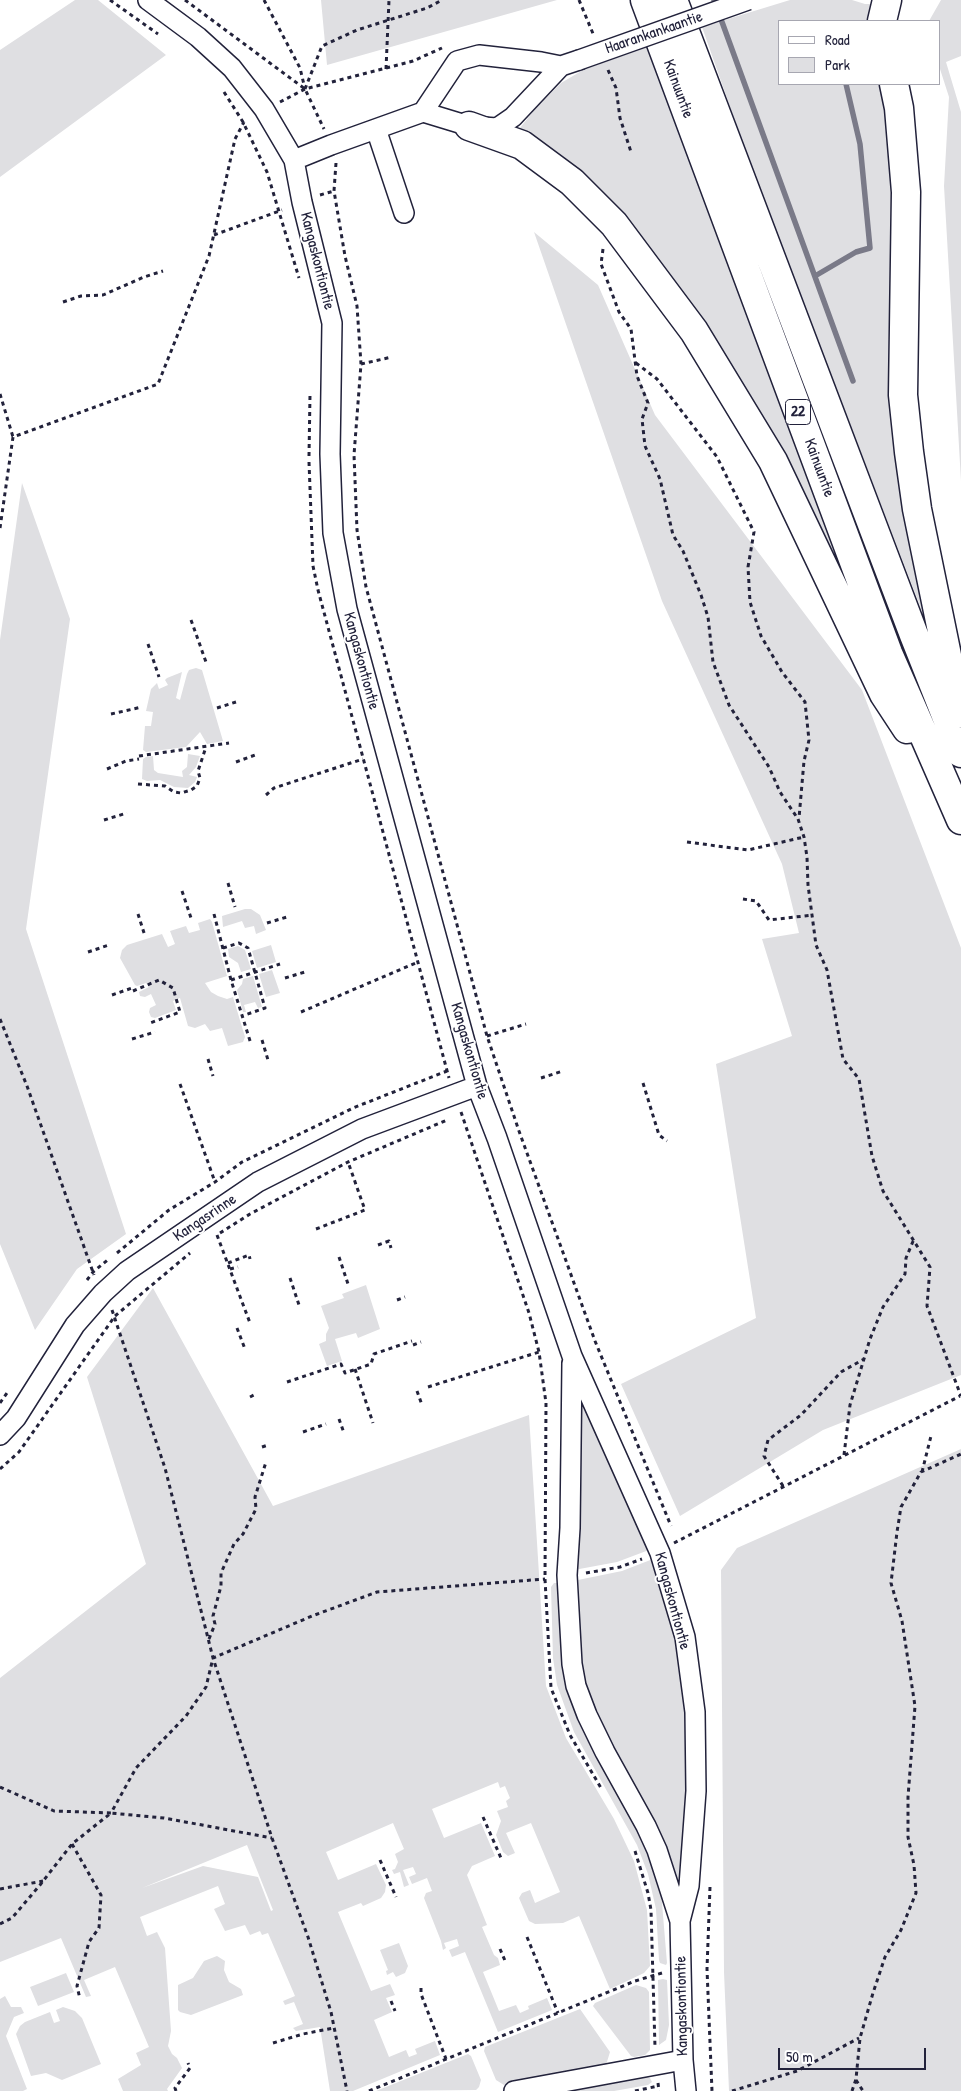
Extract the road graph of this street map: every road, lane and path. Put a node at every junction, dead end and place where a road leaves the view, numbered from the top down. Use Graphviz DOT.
graph roads {
  1 [pos="110,0"];
  2 [pos="148,0"];
  3 [pos="185,0"];
  4 [pos="264,0"];
  5 [pos="389,0"];
  6 [pos="442,0"];
  7 [pos="579,0"];
  8 [pos="645,0"];
  9 [pos="673,0"];
  10 [pos="748,0"];
  11 [pos="887,0"];
  12 [pos="882,20"];
  13 [pos="387,21"];
  14 [pos="163,37"];
  15 [pos="597,44"];
  16 [pos="444,48"];
  17 [pos="605,62"];
  18 [pos="570,63"];
  19 [pos="386,68"];
  20 [pos="445,78"];
  21 [pos="894,85"];
  22 [pos="223,90"];
  23 [pos="305,90"];
  24 [pos="264,109"];
  25 [pos="423,112"];
  26 [pos="243,122"];
  27 [pos="469,126"];
  28 [pos="376,129"];
  29 [pos="331,145"];
  30 [pos="631,152"];
  31 [pos="294,160"];
  32 [pos="334,190"];
  33 [pos="302,202"];
  34 [pos="404,213"];
  35 [pos="214,235"];
  36 [pos="604,241"];
  37 [pos="163,270"];
  38 [pos="63,302"];
  39 [pos="392,357"];
  40 [pos="635,363"];
  41 [pos="361,364"];
  42 [pos="0,394"];
  43 [pos="13,437"];
  44 [pos="0,528"];
  45 [pos="191,620"];
  46 [pos="148,644"];
  47 [pos="206,662"];
  48 [pos="159,677"];
  49 [pos="236,702"];
  50 [pos="142,707"];
  51 [pos="217,708"];
  52 [pos="111,714"];
  53 [pos="961,723"];
  54 [pos="229,742"];
  55 [pos="206,747"];
  56 [pos="961,753"];
  57 [pos="255,755"];
  58 [pos="363,759"];
  59 [pos="236,762"];
  60 [pos="107,768"];
  61 [pos="138,784"];
  62 [pos="266,795"];
  63 [pos="956,808"];
  64 [pos="126,812"];
  65 [pos="798,819"];
  66 [pos="104,820"];
  67 [pos="804,837"];
  68 [pos="687,842"];
  69 [pos="228,883"];
  70 [pos="182,891"];
  71 [pos="743,899"];
  72 [pos="235,907"];
  73 [pos="138,914"];
  74 [pos="214,914"];
  75 [pos="813,915"];
  76 [pos="287,917"];
  77 [pos="192,921"];
  78 [pos="267,923"];
  79 [pos="145,936"];
  80 [pos="109,945"];
  81 [pos="223,948"];
  82 [pos="88,952"];
  83 [pos="418,962"];
  84 [pos="280,964"];
  85 [pos="255,972"];
  86 [pos="305,972"];
  87 [pos="285,978"];
  88 [pos="231,980"];
  89 [pos="112,995"];
  90 [pos="301,1012"];
  91 [pos="242,1016"];
  92 [pos="0,1019"];
  93 [pos="150,1023"];
  94 [pos="155,1032"];
  95 [pos="132,1040"];
  96 [pos="262,1040"];
  97 [pos="251,1044"];
  98 [pos="208,1059"];
  99 [pos="268,1060"];
  100 [pos="563,1071"];
  101 [pos="213,1076"];
  102 [pos="542,1078"];
  103 [pos="643,1082"];
  104 [pos="180,1084"];
  105 [pos="477,1086"];
  106 [pos="504,1088"];
  107 [pos="462,1113"];
  108 [pos="667,1141"];
  109 [pos="348,1162"];
  110 [pos="215,1182"];
  111 [pos="316,1229"];
  112 [pos="217,1235"];
  113 [pos="914,1238"];
  114 [pos="211,1239"];
  115 [pos="378,1245"];
  116 [pos="391,1248"];
  117 [pos="192,1252"];
  118 [pos="339,1256"];
  119 [pos="250,1259"];
  120 [pos="228,1263"];
  121 [pos="238,1267"];
  122 [pos="230,1269"];
  123 [pos="290,1278"];
  124 [pos="349,1287"];
  125 [pos="102,1293"];
  126 [pos="405,1297"];
  127 [pos="397,1300"];
  128 [pos="299,1305"];
  129 [pos="115,1316"];
  130 [pos="250,1323"];
  131 [pos="237,1328"];
  132 [pos="421,1342"];
  133 [pos="245,1349"];
  134 [pos="538,1352"];
  135 [pos="572,1356"];
  136 [pos="864,1358"];
  137 [pos="355,1370"];
  138 [pos="287,1382"];
  139 [pos="428,1387"];
  140 [pos="417,1391"];
  141 [pos="256,1394"];
  142 [pos="250,1396"];
  143 [pos="961,1396"];
  144 [pos="422,1405"];
  145 [pos="339,1419"];
  146 [pos="373,1423"];
  147 [pos="326,1424"];
  148 [pos="303,1432"];
  149 [pos="344,1433"];
  150 [pos="0,1436"];
  151 [pos="931,1436"];
  152 [pos="268,1444"];
  153 [pos="262,1447"];
  154 [pos="961,1454"];
  155 [pos="844,1455"];
  156 [pos="266,1462"];
  157 [pos="0,1468"];
  158 [pos="922,1472"];
  159 [pos="783,1486"];
  160 [pos="660,1553"];
  161 [pos="567,1575"];
  162 [pos="208,1639"];
  163 [pos="213,1658"];
  164 [pos="0,1787"];
  165 [pos="111,1813"];
  166 [pos="483,1817"];
  167 [pos="272,1838"];
  168 [pos="72,1844"];
  169 [pos="501,1858"];
  170 [pos="380,1860"];
  171 [pos="43,1881"];
  172 [pos="0,1890"];
  173 [pos="396,1897"];
  174 [pos="680,1921"];
  175 [pos="0,1924"];
  176 [pos="527,1937"];
  177 [pos="500,1949"];
  178 [pos="506,1963"];
  179 [pos="707,1969"];
  180 [pos="654,1974"];
  181 [pos="422,1988"];
  182 [pos="80,1999"];
  183 [pos="391,2001"];
  184 [pos="395,2011"];
  185 [pos="558,2013"];
  186 [pos="334,2028"];
  187 [pos="860,2038"];
  188 [pos="273,2043"];
  189 [pos="446,2059"];
  190 [pos="683,2060"];
  191 [pos="188,2063"];
  192 [pos="856,2079"];
  193 [pos="658,2086"];
  194 [pos="176,2091"];
  195 [pos="347,2091"];
  196 [pos="368,2091"];
  197 [pos="514,2091"];
  198 [pos="635,2091"];
  199 [pos="686,2091"];
  200 [pos="712,2091"];
  201 [pos="732,2091"];
  202 [pos="852,2091"];
  203 [pos="863,2091"];
  1 -- 14 [label="path"];
  2 -- 24 [label="street, Kangaskontiontie"];
  3 -- 23 [label="path"];
  4 -- 23 [label="path"];
  5 -- 13 [label="path"];
  6 -- 13 [label="path"];
  7 -- 15 [label="path"];
  8 -- 63 [label="highway, Kainuuntie / 22"];
  9 -- 56 [label="highway, Kainuuntie / 22"];
  10 -- 18 [label="street, Haarankankaantie, bridge"];
  11 -- 12 [label="highway"];
  13 -- 19 [label="path"];
  13 -- 23 [label="path"];
  16 -- 19 [label="path"];
  17 -- 30 [label="path"];
  18 -- 20 [label="street, Haarankankaantie"];
  18 -- 27 [label="street, Haarankankaantie"];
  19 -- 23 [label="path"];
  20 -- 25 [label="street, Haarankankaantie"];
  20 -- 27 [label="street"];
  21 -- 53 [label="highway"];
  22 -- 26 [label="path"];
  23 -- 24 [label="path"];
  23 -- 29 [label="path"];
  24 -- 26 [label="path"];
  24 -- 31 [label="street, Kangaskontiontie"];
  25 -- 27 [label="street, Haarankankaantie"];
  25 -- 28 [label="street"];
  26 -- 35 [label="path"];
  27 -- 63 [label="highway"];
  28 -- 29 [label="street"];
  28 -- 34 [label="street"];
  29 -- 31 [label="street"];
  29 -- 32 [label="path"];
  31 -- 33 [label="street, Kangaskontiontie"];
  32 -- 33 [label="path"];
  32 -- 41 [label="path"];
  33 -- 35 [label="path"];
  33 -- 105 [label="street, Kangaskontiontie"];
  35 -- 43 [label="path"];
  36 -- 40 [label="path"];
  37 -- 38 [label="path"];
  39 -- 41 [label="path"];
  40 -- 65 [label="path"];
  40 -- 65 [label="path"];
  41 -- 106 [label="path"];
  42 -- 43 [label="path"];
  43 -- 44 [label="path"];
  45 -- 47 [label="path"];
  46 -- 48 [label="path"];
  49 -- 51 [label="path"];
  50 -- 52 [label="path"];
  54 -- 55 [label="path"];
  55 -- 60 [label="path"];
  55 -- 61 [label="path"];
  57 -- 59 [label="path"];
  58 -- 62 [label="path"];
  64 -- 66 [label="path"];
  65 -- 67 [label="path"];
  67 -- 68 [label="path"];
  67 -- 75 [label="path"];
  69 -- 72 [label="path"];
  70 -- 77 [label="path"];
  71 -- 75 [label="path"];
  73 -- 79 [label="path"];
  74 -- 81 [label="path"];
  75 -- 113 [label="path"];
  76 -- 78 [label="path"];
  80 -- 82 [label="path"];
  81 -- 85 [label="path"];
  81 -- 88 [label="path"];
  83 -- 90 [label="path"];
  84 -- 85 [label="path"];
  85 -- 88 [label="path"];
  85 -- 91 [label="path"];
  86 -- 87 [label="path"];
  88 -- 91 [label="path"];
  89 -- 93 [label="path"];
  91 -- 97 [label="path"];
  92 -- 125 [label="path"];
  94 -- 95 [label="path"];
  96 -- 99 [label="path"];
  98 -- 101 [label="path"];
  100 -- 102 [label="path"];
  103 -- 108 [label="path"];
  104 -- 110 [label="path"];
  105 -- 125 [label="street, Kangasrinne"];
  105 -- 135 [label="street, Kangaskontiontie"];
  107 -- 109 [label="path"];
  109 -- 111 [label="path"];
  109 -- 112 [label="path"];
  112 -- 114 [label="path"];
  112 -- 120 [label="path"];
  113 -- 136 [label="path"];
  113 -- 143 [label="path"];
  115 -- 116 [label="path"];
  117 -- 129 [label="path"];
  118 -- 124 [label="path"];
  119 -- 120 [label="path"];
  120 -- 122 [label="path"];
  121 -- 122 [label="path"];
  122 -- 130 [label="path"];
  123 -- 128 [label="path"];
  125 -- 129 [label="path"];
  125 -- 150 [label="street, Kangasrinne"];
  126 -- 127 [label="path"];
  129 -- 157 [label="path"];
  129 -- 162 [label="path"];
  131 -- 133 [label="path"];
  132 -- 137 [label="path"];
  134 -- 139 [label="path"];
  135 -- 160 [label="street, Kangaskontiontie"];
  135 -- 161 [label="street, Kangaskontiontie"];
  136 -- 155 [label="path"];
  136 -- 159 [label="path"];
  137 -- 138 [label="path"];
  137 -- 146 [label="path"];
  140 -- 144 [label="path"];
  141 -- 142 [label="path"];
  143 -- 155 [label="path"];
  145 -- 149 [label="path"];
  147 -- 148 [label="path"];
  151 -- 158 [label="path"];
  152 -- 153 [label="path"];
  154 -- 158 [label="path"];
  155 -- 159 [label="path"];
  156 -- 162 [label="path"];
  158 -- 187 [label="path"];
  159 -- 160 [label="path"];
  160 -- 161 [label="path"];
  160 -- 174 [label="street, Kangaskontiontie"];
  161 -- 163 [label="path"];
  161 -- 174 [label="street, Kangaskontiontie"];
  162 -- 163 [label="path"];
  163 -- 165 [label="path"];
  163 -- 167 [label="path"];
  164 -- 165 [label="path"];
  165 -- 167 [label="path"];
  165 -- 168 [label="path"];
  166 -- 169 [label="path"];
  167 -- 186 [label="path"];
  168 -- 171 [label="path"];
  168 -- 182 [label="path"];
  170 -- 173 [label="path"];
  171 -- 172 [label="path"];
  171 -- 175 [label="path"];
  174 -- 190 [label="street, Kangaskontiontie"];
  176 -- 185 [label="path"];
  177 -- 178 [label="path"];
  179 -- 200 [label="path"];
  180 -- 185 [label="path"];
  181 -- 189 [label="path"];
  183 -- 184 [label="path"];
  185 -- 189 [label="path"];
  186 -- 188 [label="path"];
  186 -- 195 [label="path"];
  187 -- 192 [label="path"];
  187 -- 201 [label="path"];
  189 -- 196 [label="path"];
  190 -- 197 [label="street"];
  190 -- 199 [label="street, Kangaskontiontie"];
  191 -- 194 [label="path"];
  192 -- 202 [label="path"];
  192 -- 203 [label="path"];
  193 -- 198 [label="path"];
}
